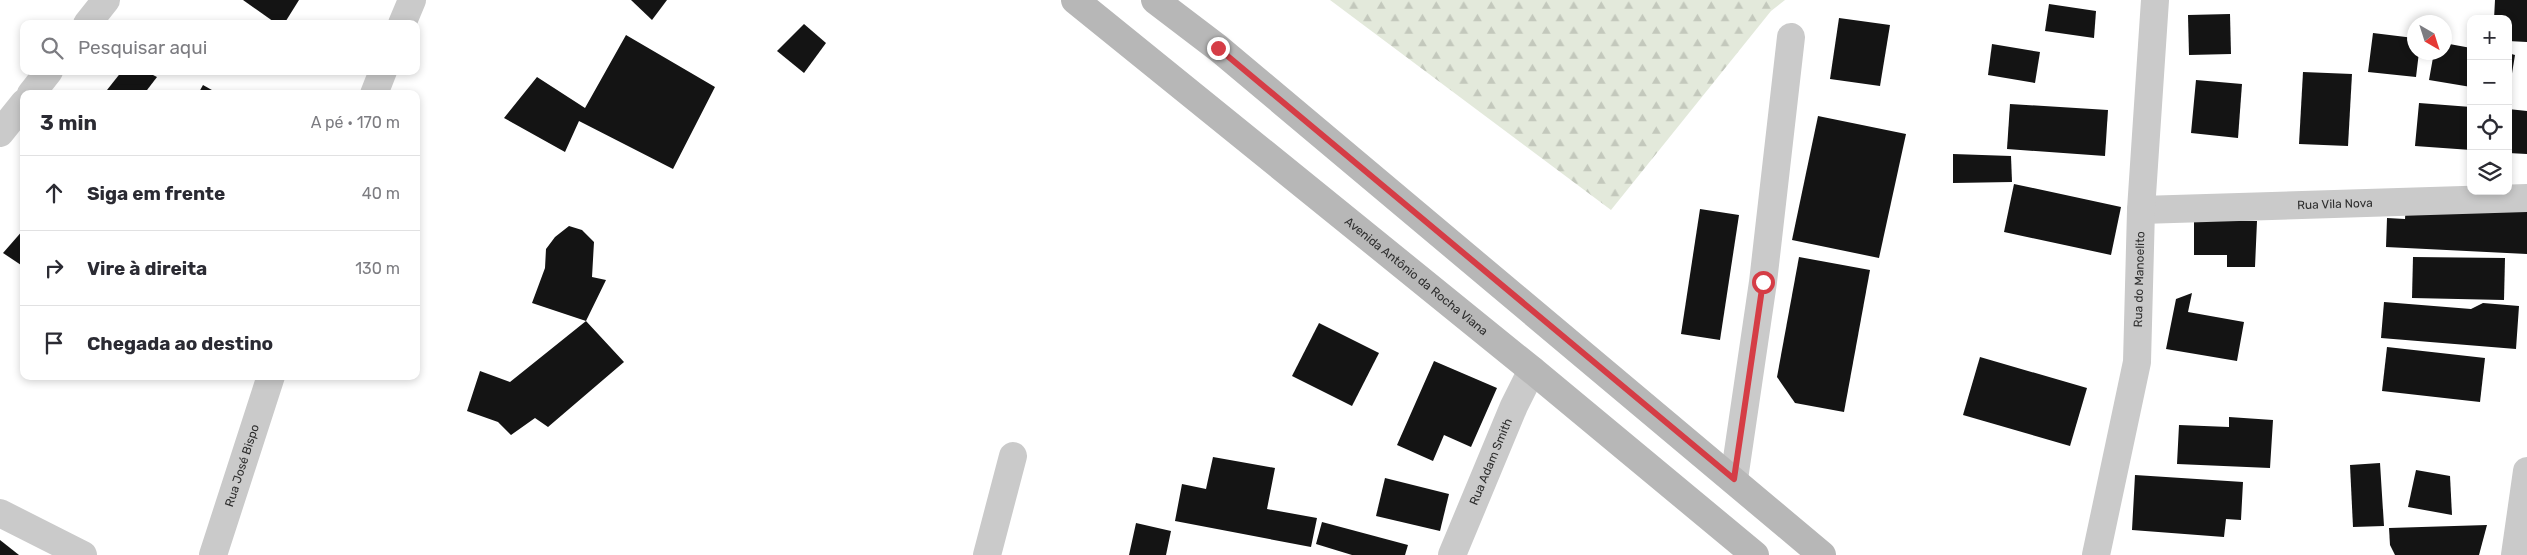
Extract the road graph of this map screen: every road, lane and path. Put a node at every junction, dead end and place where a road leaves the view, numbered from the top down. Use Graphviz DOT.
graph roads {
  1 [pos="106,0"];
  2 [pos="412,0"];
  3 [pos="1075,0"];
  4 [pos="1156,0"];
  5 [pos="2155,0"];
  6 [pos="90,20"];
  7 [pos="404,20"];
  8 [pos="1791,37"];
  9 [pos="46,75"];
  10 [pos="381,75"];
  11 [pos="34,90"];
  12 [pos="376,90"];
  13 [pos="20,108"];
  14 [pos="0,133"];
  15 [pos="2527,198"];
  16 [pos="2141,210"];
  17 [pos="1532,370"];
  18 [pos="269,380"];
  19 [pos="1013,456"];
  20 [pos="2527,472"];
  21 [pos="1734,479"];
  22 [pos="0,513"];
  23 [pos="83,555"];
  24 [pos="213,555"];
  25 [pos="987,555"];
  26 [pos="1452,555"];
  27 [pos="1755,555"];
  28 [pos="1822,555"];
  29 [pos="2096,555"];
  30 [pos="2515,555"];
  1 -- 6 [label="street"];
  2 -- 7 [label="street"];
  3 -- 17 [label="main road, Avenida Antônio da Rocha Viana"];
  4 -- 21 [label="main road"];
  5 -- 16 [label="street, Rua do Manoelito"];
  8 -- 21 [label="street"];
  9 -- 11 [label="street"];
  10 -- 12 [label="street"];
  13 -- 14 [label="street"];
  15 -- 16 [label="street, Rua Vila Nova"];
  16 -- 29 [label="street, Rua do Manoelito"];
  17 -- 26 [label="street, Rua Adam Smith"];
  17 -- 27 [label="main road, Avenida Antônio da Rocha Viana"];
  18 -- 24 [label="street, Rua José Bispo"];
  19 -- 25 [label="street"];
  20 -- 30 [label="street"];
  21 -- 28 [label="main road"];
  22 -- 23 [label="street"];
}
